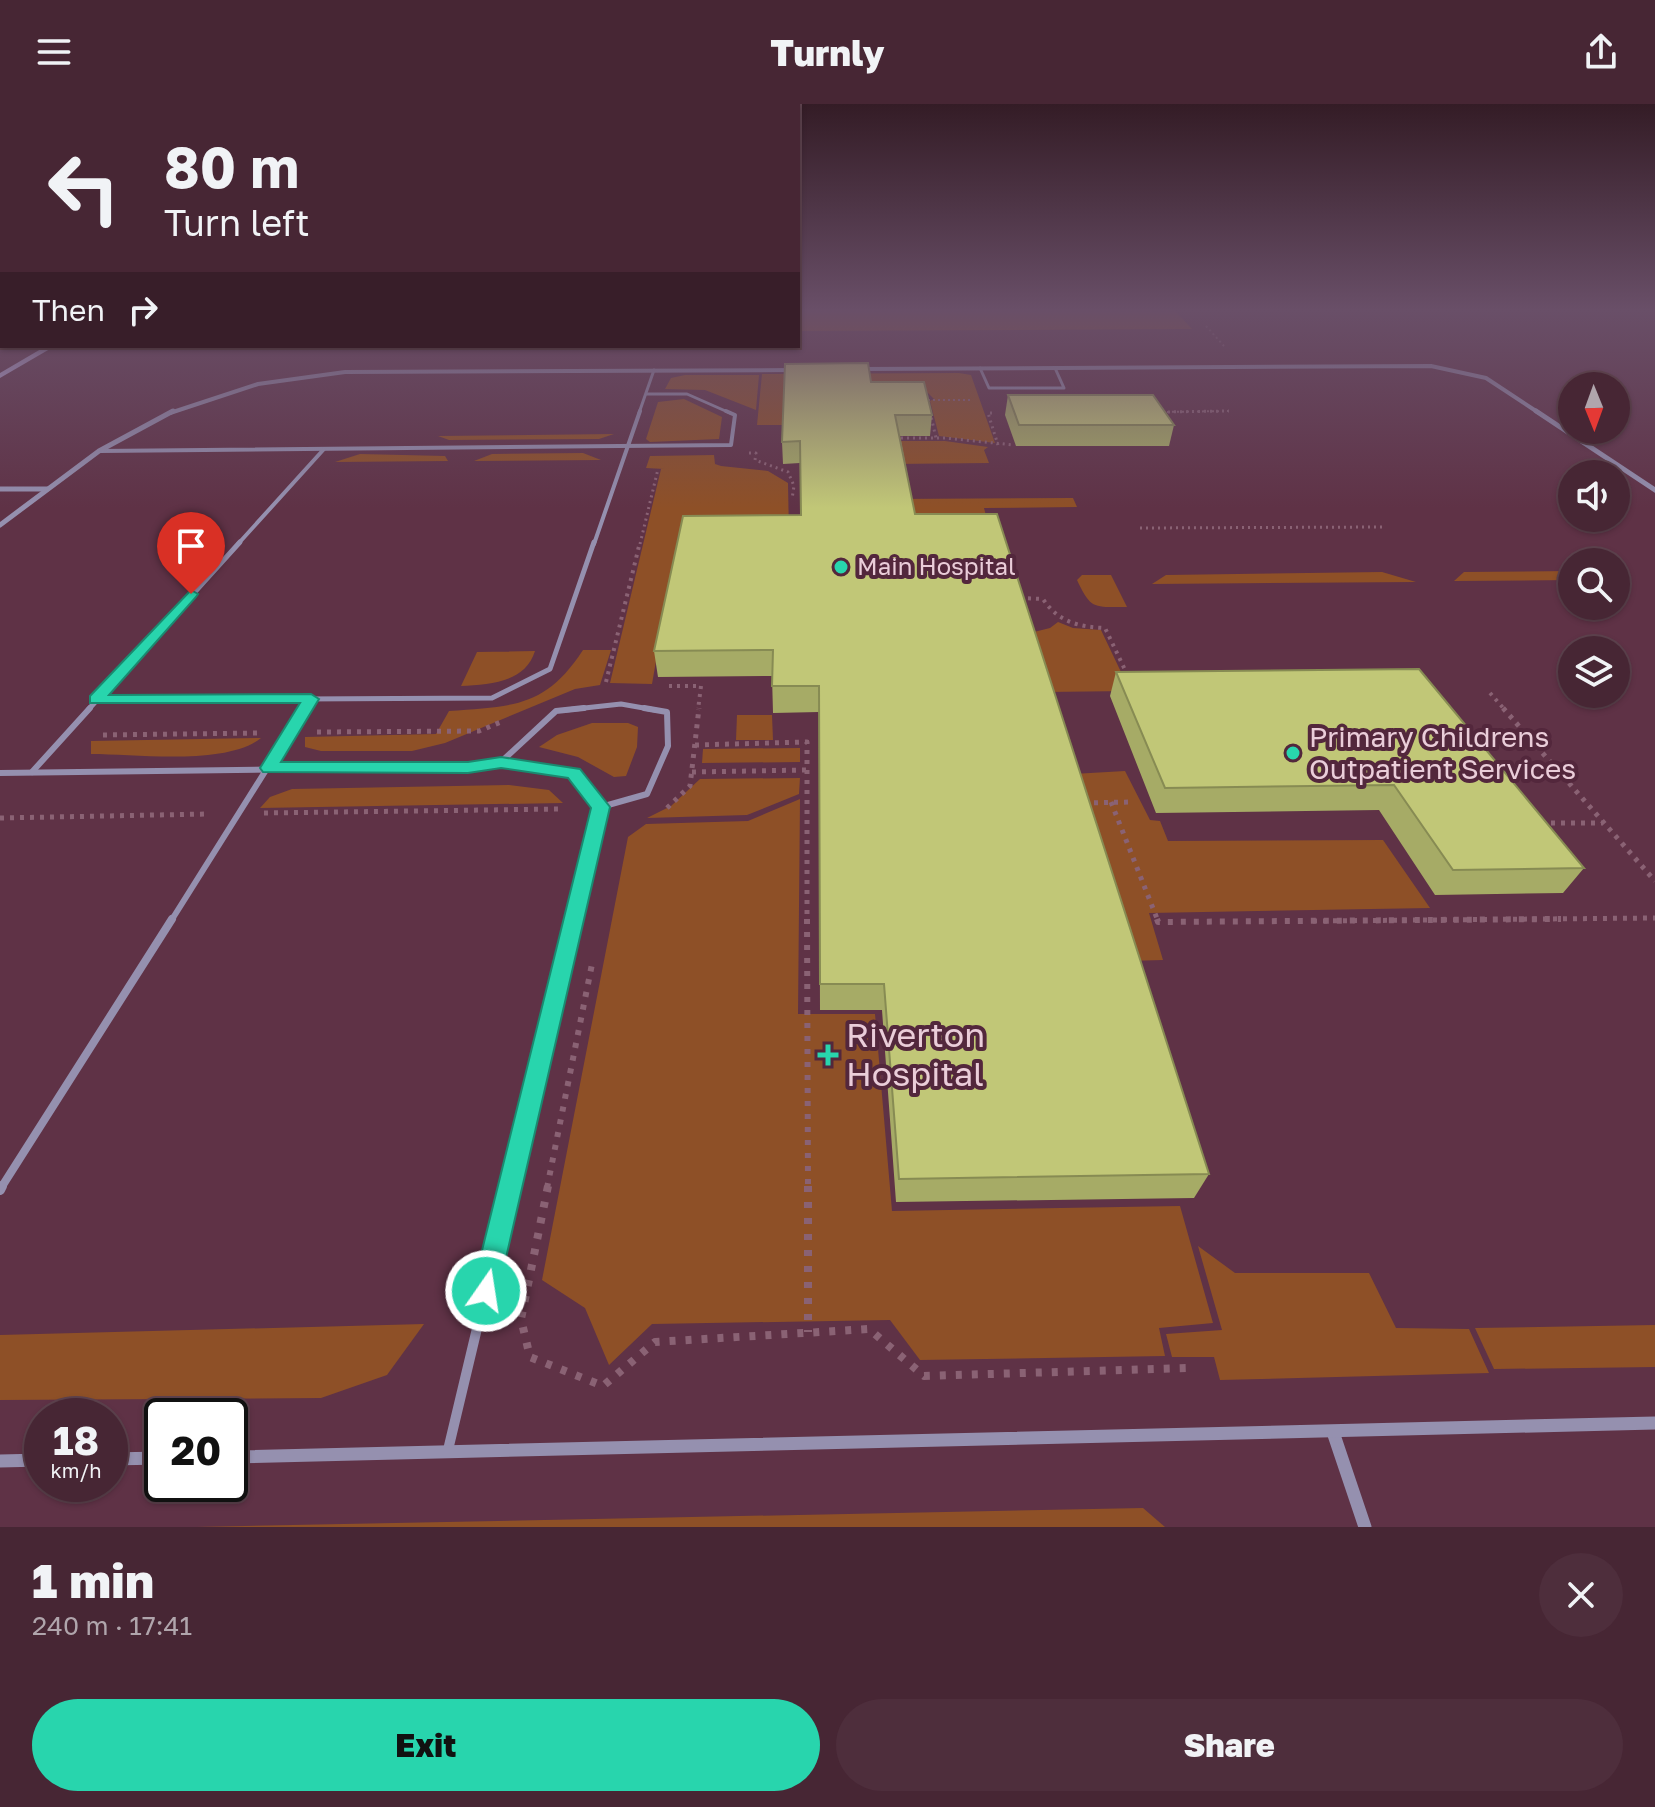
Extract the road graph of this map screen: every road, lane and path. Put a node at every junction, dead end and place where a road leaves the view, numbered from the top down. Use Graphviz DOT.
graph roads {
  1 [pos="320,375"];
  2 [pos="652,375"];
  3 [pos="983,375"];
  4 [pos="1058,375"];
  5 [pos="1477,375"];
  6 [pos="647,394"];
  7 [pos="927,400"];
  8 [pos="1229,411"];
  9 [pos="1157,412"];
  10 [pos="1002,413"];
  11 [pos="884,438"];
  12 [pos="936,438"];
  13 [pos="998,445"];
  14 [pos="1014,445"];
  15 [pos="629,446"];
  16 [pos="324,449"];
  17 [pos="99,451"];
  18 [pos="756,453"];
  19 [pos="650,469"];
  20 [pos="0,489"];
  21 [pos="48,489"];
  22 [pos="1655,490"];
  23 [pos="792,499"];
  24 [pos="0,525"];
  25 [pos="1384,527"];
  26 [pos="1140,528"];
  27 [pos="1015,598"];
  28 [pos="1128,677"];
  29 [pos="605,686"];
  30 [pos="1490,693"];
  31 [pos="311,699"];
  32 [pos="96,700"];
  33 [pos="262,733"];
  34 [pos="103,735"];
  35 [pos="695,745"];
  36 [pos="501,762"];
  37 [pos="269,768"];
  38 [pos="807,770"];
  39 [pos="32,772"];
  40 [pos="692,772"];
  41 [pos="0,773"];
  42 [pos="1111,802"];
  43 [pos="1130,802"];
  44 [pos="1083,803"];
  45 [pos="601,807"];
  46 [pos="560,809"];
  47 [pos="259,813"];
  48 [pos="208,814"];
  49 [pos="0,818"];
  50 [pos="1539,823"];
  51 [pos="1604,823"];
  52 [pos="1655,881"];
  53 [pos="1655,918"];
  54 [pos="594,952"];
  55 [pos="0,1190"];
  56 [pos="808,1332"];
  57 [pos="1188,1368"];
  58 [pos="1655,1423"];
  59 [pos="1333,1432"];
  60 [pos="447,1454"];
  61 [pos="248,1457"];
  62 [pos="24,1460"];
  63 [pos="0,1461"];
  64 [pos="1365,1527"];
  1 -- 17 [label="street"];
  2 -- 6 [label="lane"];
  3 -- 4 [label="lane"];
  5 -- 22 [label="street"];
  6 -- 15 [label="lane"];
  6 -- 15 [label="lane"];
  7 -- 12 [label="path"];
  8 -- 9 [label="path"];
  10 -- 13 [label="path"];
  11 -- 12 [label="path"];
  12 -- 13 [label="path"];
  13 -- 14 [label="path"];
  15 -- 16 [label="lane"];
  15 -- 31 [label="lane"];
  16 -- 17 [label="lane"];
  16 -- 32 [label="lane"];
  17 -- 21 [label="street"];
  18 -- 23 [label="path"];
  19 -- 29 [label="path"];
  20 -- 21 [label="street"];
  21 -- 24 [label="street"];
  25 -- 26 [label="path"];
  27 -- 28 [label="path"];
  30 -- 51 [label="path"];
  31 -- 32 [label="lane"];
  31 -- 37 [label="lane"];
  32 -- 39 [label="lane"];
  33 -- 34 [label="path"];
  35 -- 38 [label="path"];
  36 -- 37 [label="lane"];
  36 -- 45 [label="lane"];
  36 -- 45 [label="lane"];
  37 -- 39 [label="lane"];
  37 -- 55 [label="lane"];
  38 -- 40 [label="path"];
  38 -- 56 [label="path"];
  39 -- 41 [label="lane"];
  42 -- 43 [label="path"];
  42 -- 44 [label="path"];
  42 -- 53 [label="path"];
  45 -- 60 [label="lane"];
  46 -- 47 [label="path"];
  48 -- 49 [label="path"];
  50 -- 51 [label="path"];
  51 -- 52 [label="path"];
  54 -- 56 [label="path"];
  56 -- 57 [label="path"];
  58 -- 59 [label="street"];
  59 -- 60 [label="street"];
  59 -- 64 [label="street"];
  60 -- 61 [label="street"];
  62 -- 63 [label="street"];
}
